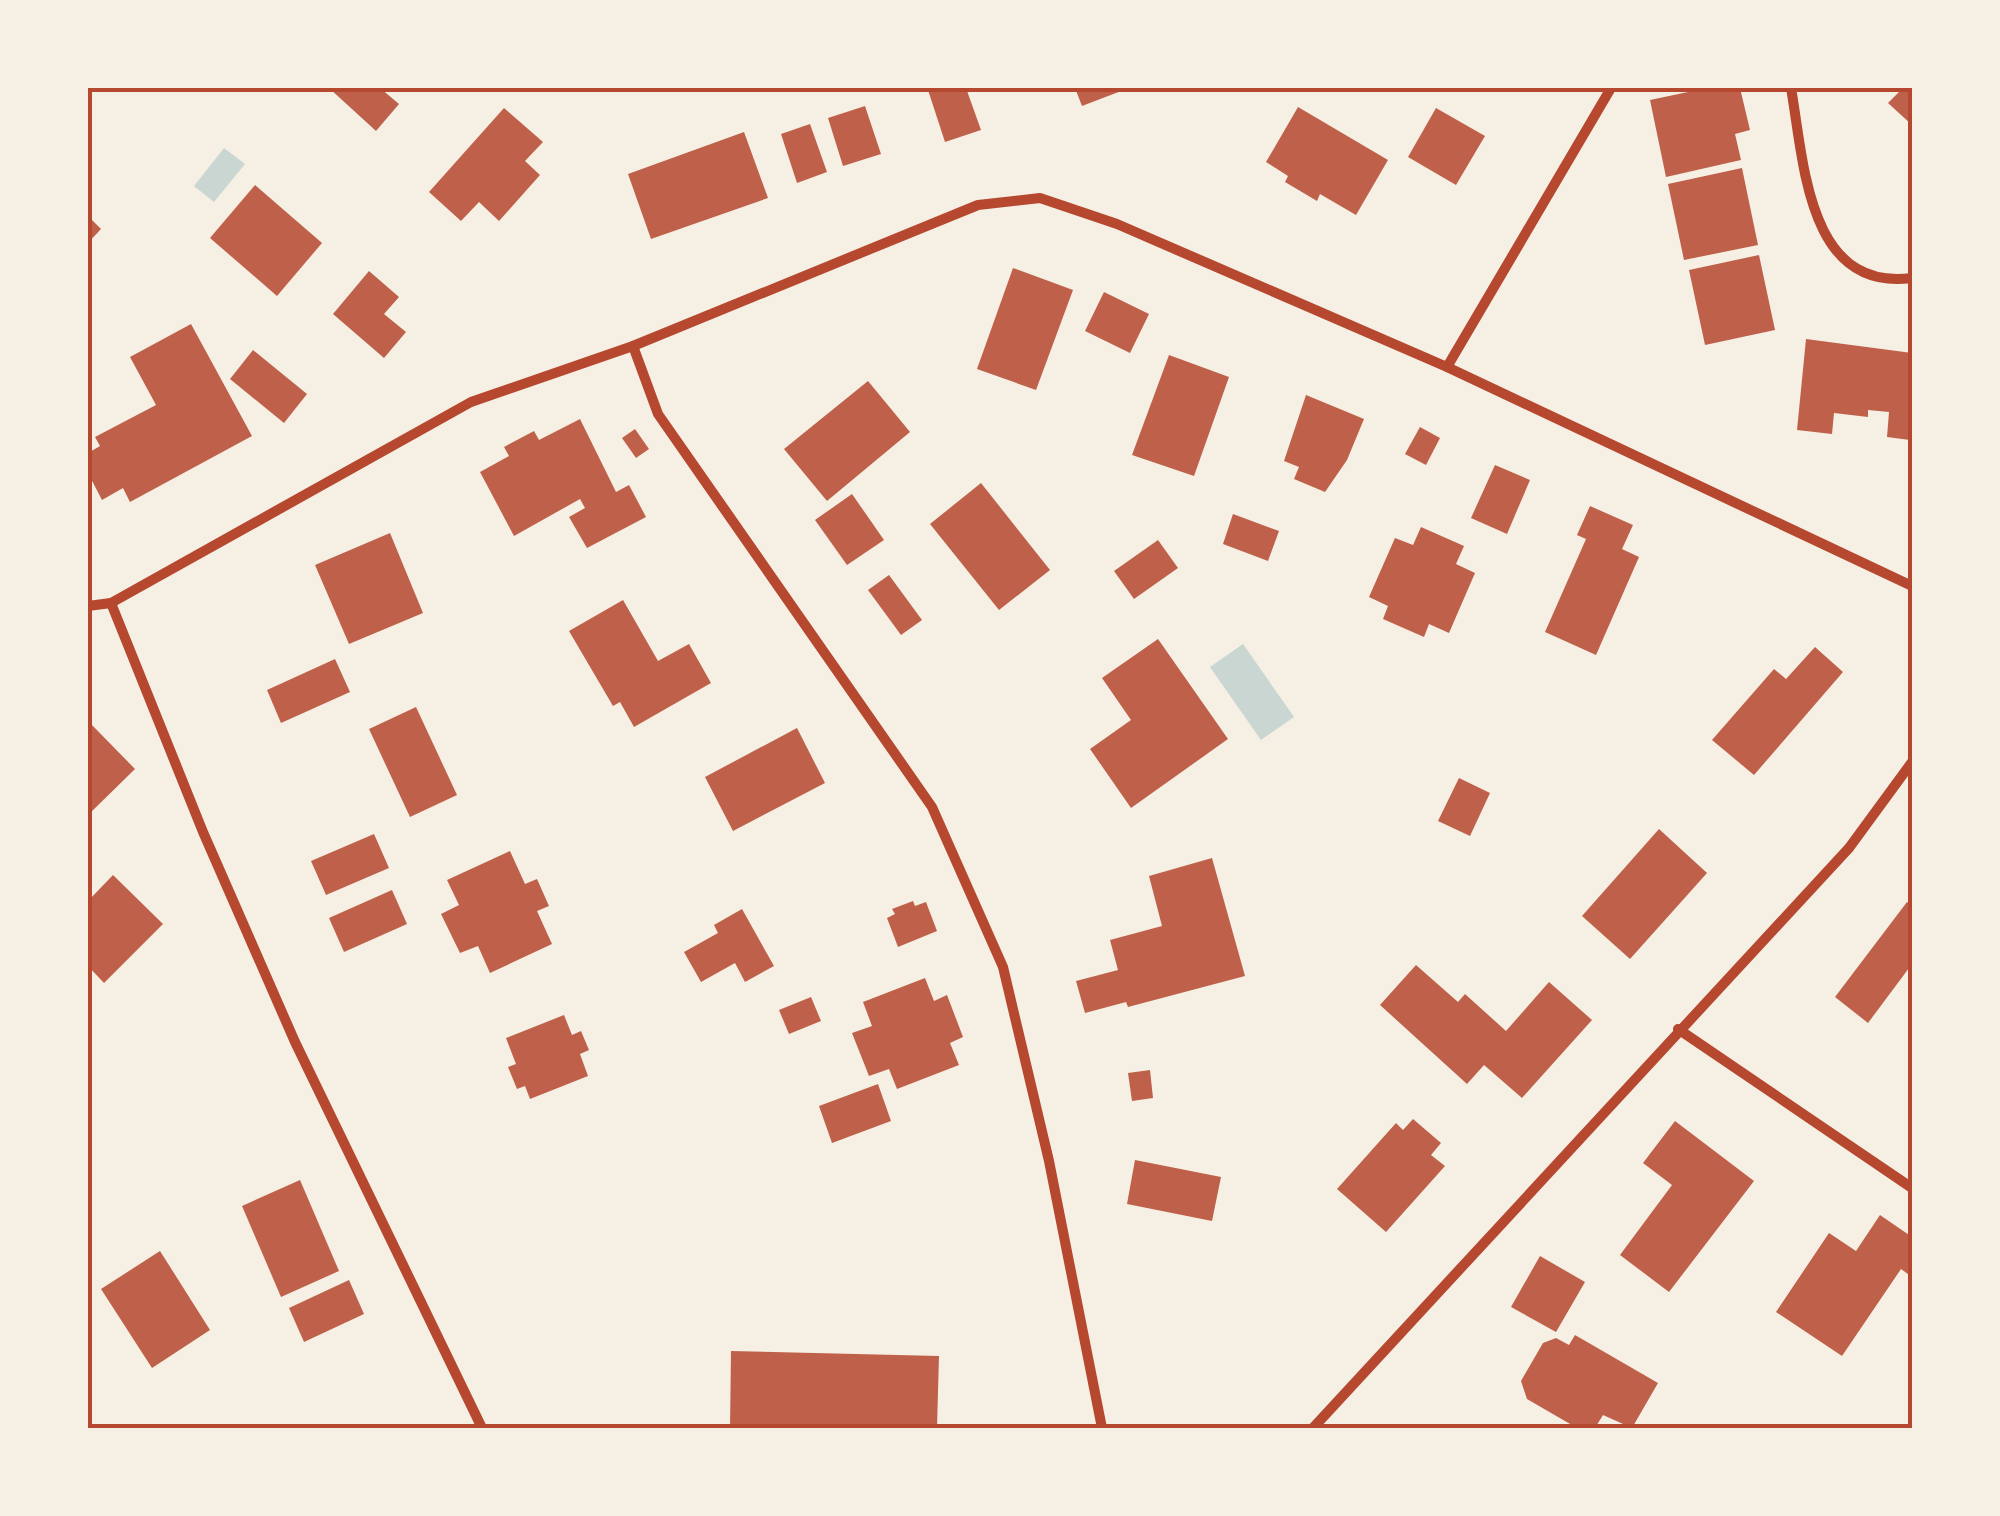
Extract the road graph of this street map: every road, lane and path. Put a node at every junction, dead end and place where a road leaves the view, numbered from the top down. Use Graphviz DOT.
graph roads {
  1 [pos="1612,88"];
  2 [pos="1791,88"];
  3 [pos="1912,278"];
  4 [pos="633,346"];
  5 [pos="1447,367"];
  6 [pos="1912,586"];
  7 [pos="111,603"];
  8 [pos="88,606"];
  9 [pos="1912,762"];
  10 [pos="1678,1029"];
  11 [pos="1912,1188"];
  12 [pos="482,1428"];
  13 [pos="1102,1428"];
  14 [pos="1313,1428"];
  1 -- 5 [label="street"];
  2 -- 3 [label="street"];
  4 -- 5 [label="street"];
  4 -- 7 [label="street"];
  4 -- 13 [label="street"];
  5 -- 6 [label="street"];
  7 -- 8 [label="street"];
  7 -- 12 [label="street"];
  9 -- 10 [label="street"];
  10 -- 11 [label="street"];
  10 -- 14 [label="street"];
}
